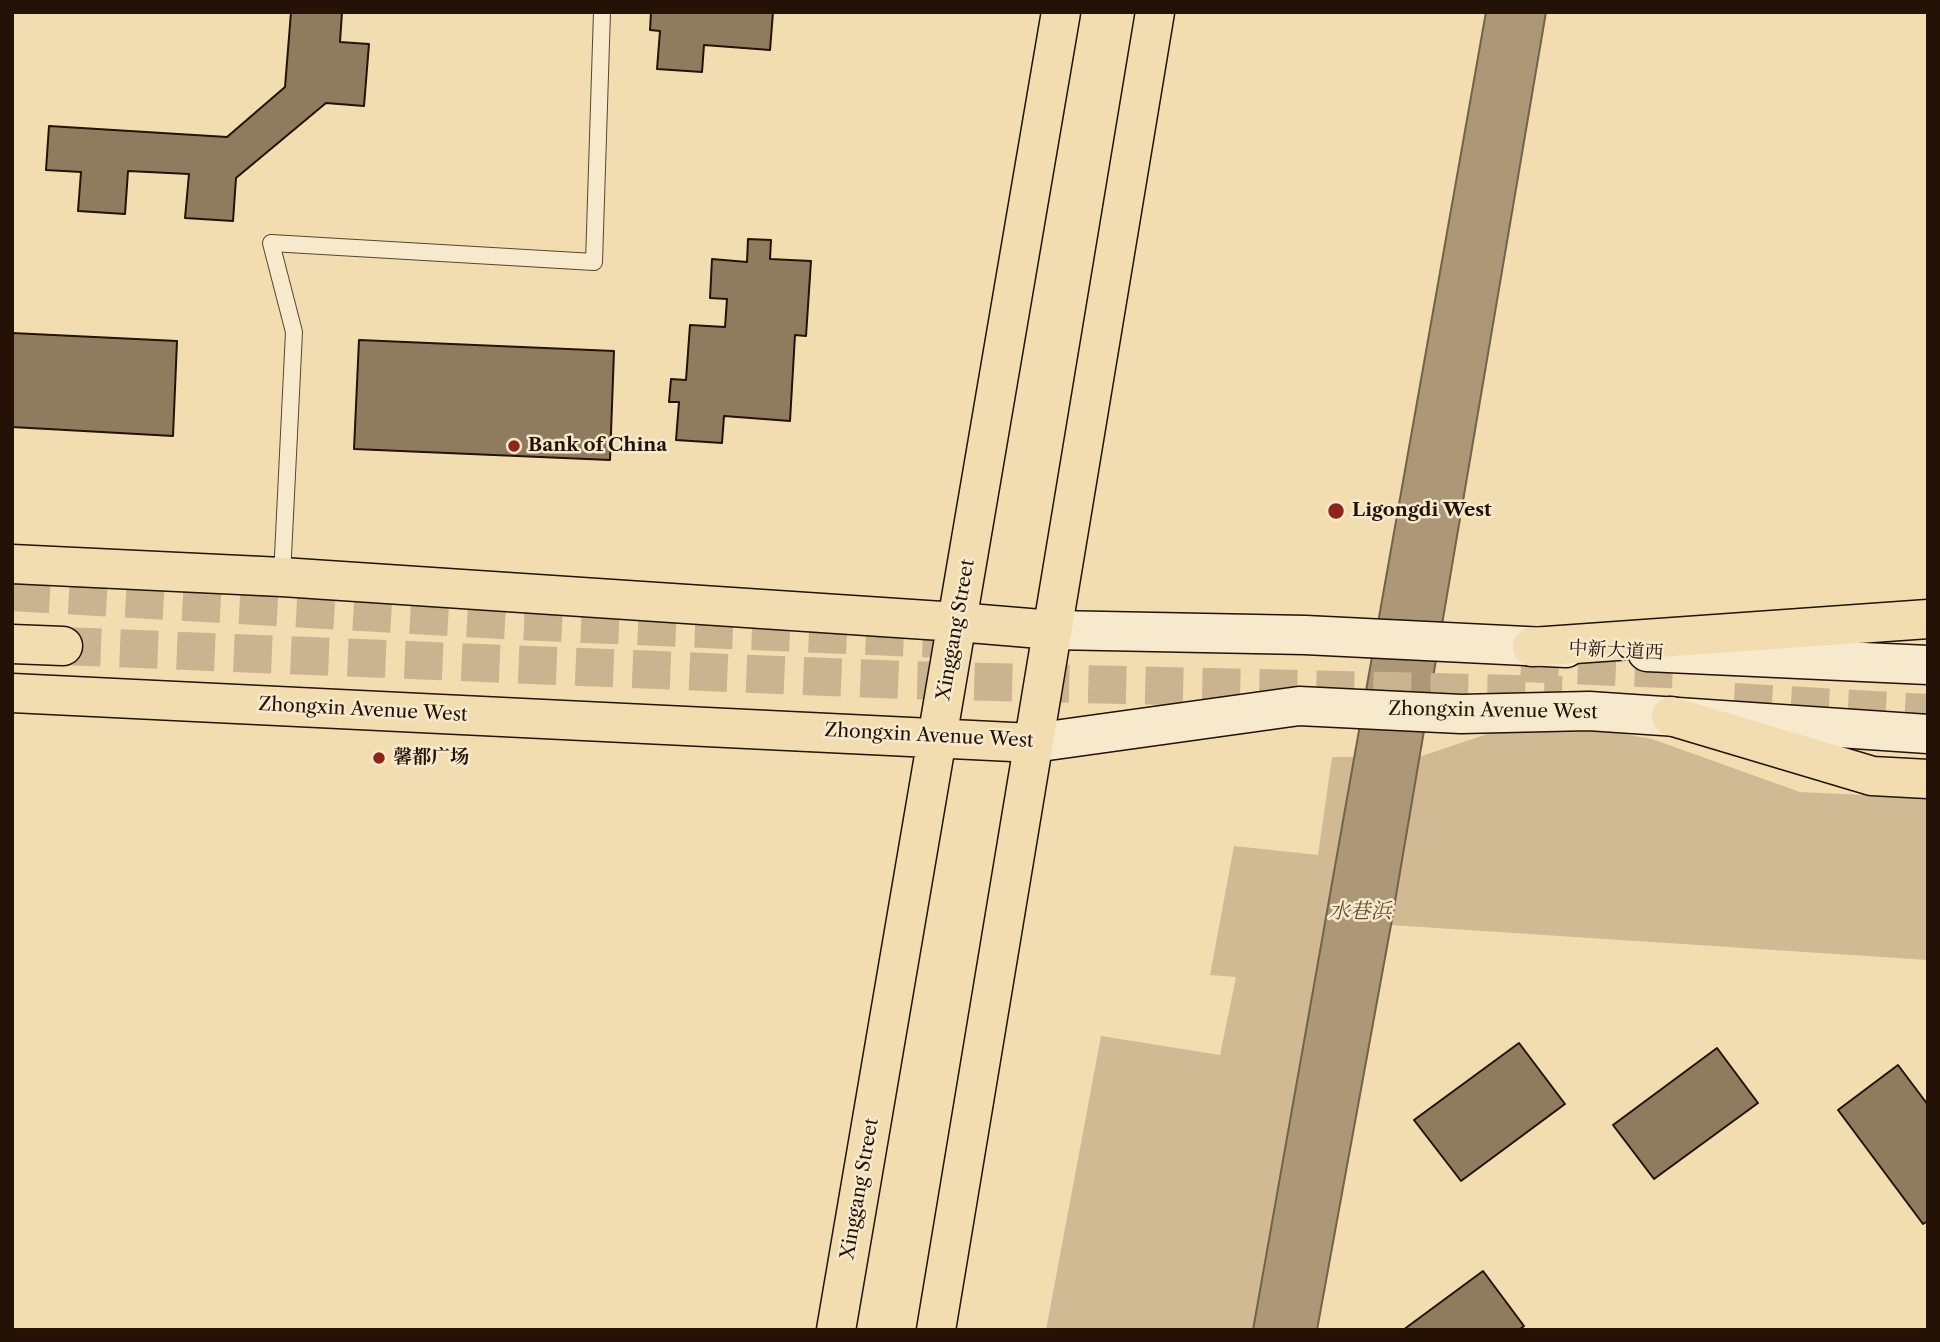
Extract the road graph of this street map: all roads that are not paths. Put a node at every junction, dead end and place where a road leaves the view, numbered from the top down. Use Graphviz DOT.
graph roads {
  1 [pos="602,12"];
  2 [pos="1060,12"];
  3 [pos="1154,12"];
  4 [pos="12,564"];
  5 [pos="282,577"];
  6 [pos="1928,619"];
  7 [pos="957,622"];
  8 [pos="1053,630"];
  9 [pos="12,644"];
  10 [pos="63,646"];
  11 [pos="1532,647"];
  12 [pos="1928,664"];
  13 [pos="12,693"];
  14 [pos="1671,716"];
  15 [pos="1928,734"];
  16 [pos="936,737"];
  17 [pos="1033,743"];
  18 [pos="1928,779"];
  19 [pos="836,1330"];
  20 [pos="936,1330"];
  1 -- 5 [label="lane"];
  2 -- 7 [label="main road, Xinggang Street"];
  3 -- 8 [label="main road"];
  4 -- 5 [label="main road"];
  5 -- 7 [label="main road"];
  6 -- 11 [label="main road"];
  7 -- 8 [label="main road"];
  7 -- 16 [label="main road, Xinggang Street"];
  8 -- 11 [label="street, 中新大道西"];
  8 -- 17 [label="main road"];
  9 -- 10 [label="main road"];
  11 -- 12 [label="street, 中新大道西"];
  13 -- 16 [label="main road, Zhongxin Avenue West"];
  14 -- 15 [label="street, Zhongxin Avenue West"];
  14 -- 17 [label="street, Zhongxin Avenue West"];
  14 -- 18 [label="main road"];
  16 -- 17 [label="main road, Zhongxin Avenue West"];
  16 -- 19 [label="main road, Xinggang Street"];
  17 -- 20 [label="main road"];
}
